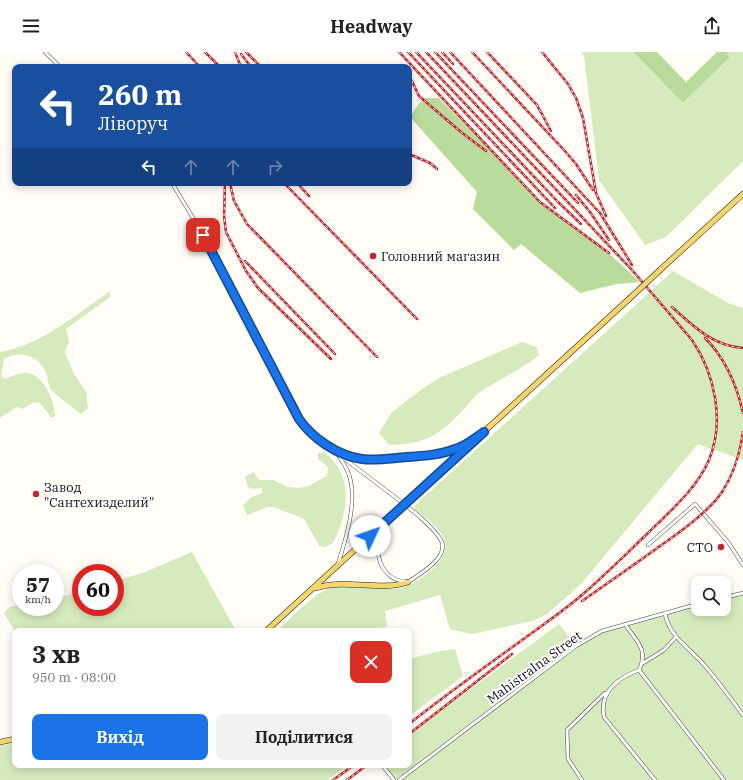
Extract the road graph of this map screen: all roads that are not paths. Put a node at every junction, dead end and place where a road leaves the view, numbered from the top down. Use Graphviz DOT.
graph roads {
  1 [pos="45,52"];
  2 [pos="57,64"];
  3 [pos="174,186"];
  4 [pos="743,194"];
  5 [pos="484,432"];
  6 [pos="335,450"];
  7 [pos="385,522"];
  8 [pos="648,545"];
  9 [pos="338,565"];
  10 [pos="743,565"];
  11 [pos="408,582"];
  12 [pos="313,589"];
  13 [pos="743,593"];
  14 [pos="731,596"];
  15 [pos="691,606"];
  16 [pos="665,613"];
  17 [pos="625,624"];
  18 [pos="269,628"];
  19 [pos="676,637"];
  20 [pos="642,664"];
  21 [pos="639,670"];
  22 [pos="609,689"];
  23 [pos="743,715"];
  24 [pos="12,740"];
  25 [pos="0,742"];
  26 [pos="384,768"];
  27 [pos="394,780"];
  28 [pos="399,780"];
  29 [pos="582,780"];
  30 [pos="655,780"];
  31 [pos="724,780"];
  1 -- 2 [label="street"];
  3 -- 6 [label="street"];
  4 -- 5 [label="main road, bridge"];
  5 -- 6 [label="street"];
  5 -- 7 [label="main road"];
  6 -- 9 [label="street"];
  6 -- 11 [label="street, bridge"];
  7 -- 9 [label="main road"];
  7 -- 11 [label="street"];
  8 -- 10 [label="street"];
  9 -- 12 [label="main road"];
  11 -- 12 [label="main road"];
  12 -- 18 [label="main road"];
  13 -- 14 [label="street"];
  15 -- 16 [label="street, Mahistralna Street"];
  16 -- 17 [label="street, Mahistralna Street"];
  16 -- 19 [label="street"];
  17 -- 20 [label="street"];
  17 -- 28 [label="street, Mahistralna Street"];
  19 -- 20 [label="street"];
  19 -- 23 [label="street"];
  20 -- 21 [label="street"];
  21 -- 22 [label="street"];
  21 -- 31 [label="street"];
  22 -- 29 [label="street"];
  22 -- 30 [label="street"];
  24 -- 25 [label="main road"];
  26 -- 27 [label="street"];
}
